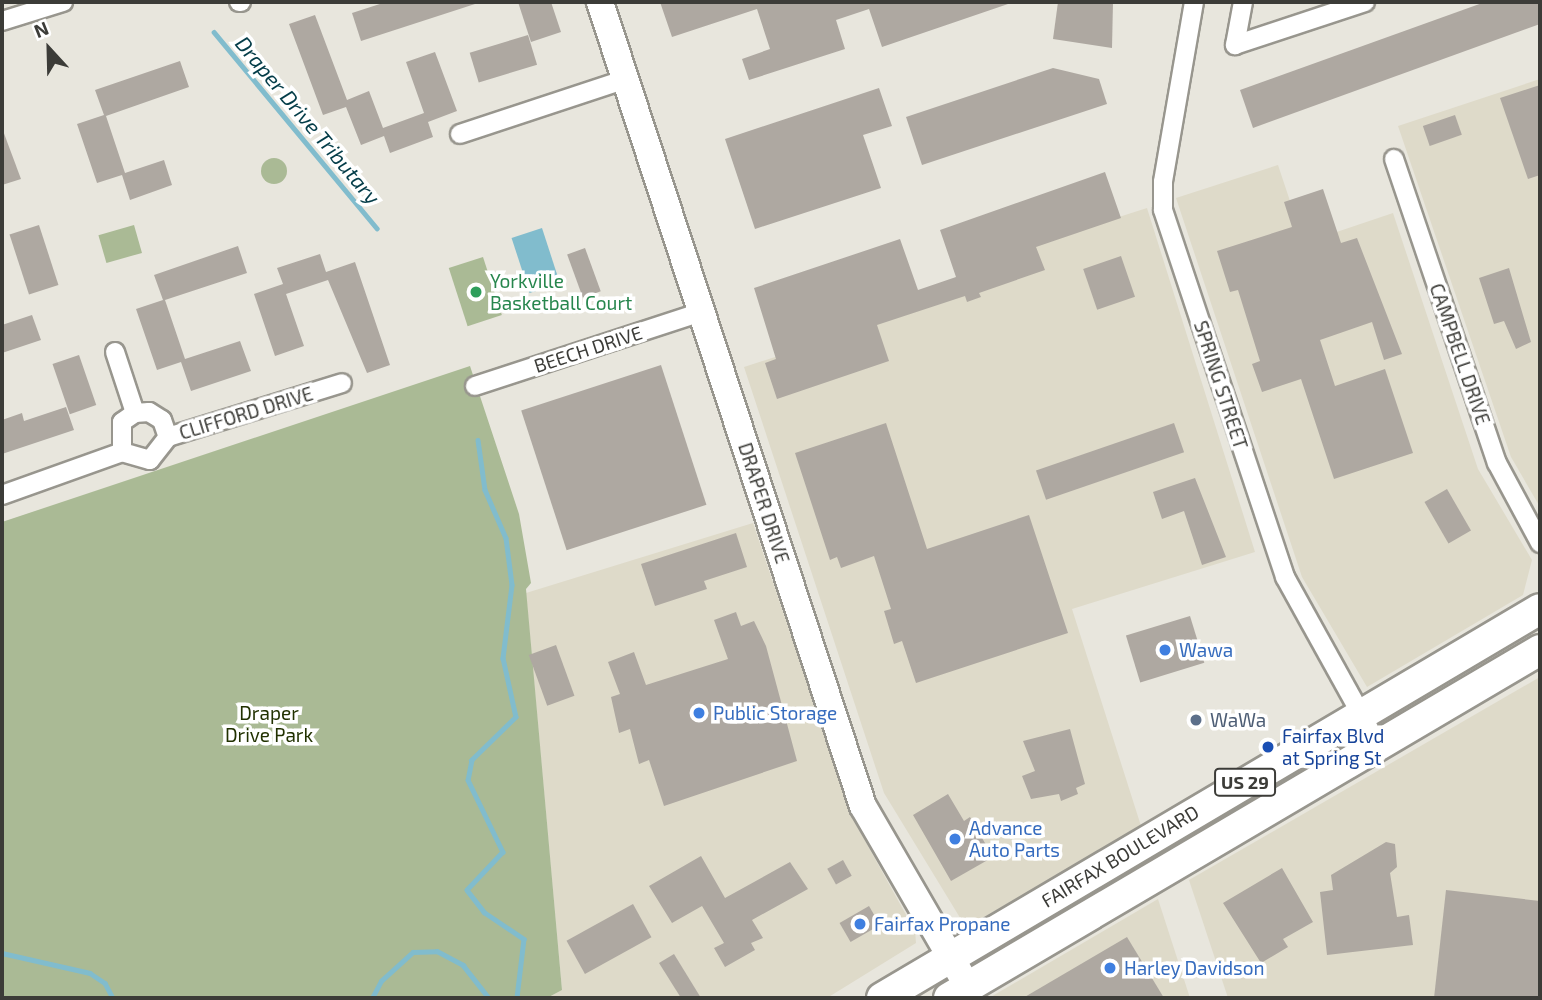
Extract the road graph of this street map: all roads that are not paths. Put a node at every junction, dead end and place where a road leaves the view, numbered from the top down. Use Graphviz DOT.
graph roads {
  1 [pos="63,2"];
  2 [pos="600,2"];
  3 [pos="1194,2"];
  4 [pos="1243,2"];
  5 [pos="1365,2"];
  6 [pos="2,21"];
  7 [pos="625,79"];
  8 [pos="460,134"];
  9 [pos="1394,159"];
  10 [pos="702,312"];
  11 [pos="115,352"];
  12 [pos="342,383"];
  13 [pos="475,386"];
  14 [pos="135,413"];
  15 [pos="169,437"];
  16 [pos="122,452"];
  17 [pos="2,495"];
  18 [pos="1540,543"];
  19 [pos="1540,609"];
  20 [pos="1540,650"];
  21 [pos="1359,714"];
  22 [pos="1377,745"];
  23 [pos="951,958"];
  24 [pos="959,992"];
  25 [pos="882,998"];
  1 -- 6 [label="street"];
  2 -- 7 [label="street, DRAPER DRIVE"];
  3 -- 21 [label="street, SPRING STREET"];
  4 -- 5 [label="street"];
  7 -- 8 [label="street"];
  7 -- 10 [label="street, DRAPER DRIVE"];
  9 -- 18 [label="street, CAMPBELL DRIVE"];
  10 -- 13 [label="street, BEECH DRIVE"];
  10 -- 23 [label="street, DRAPER DRIVE"];
  11 -- 14 [label="street"];
  12 -- 15 [label="street, CLIFFORD DRIVE"];
  14 -- 15 [label="street"];
  14 -- 16 [label="street"];
  15 -- 16 [label="street, CLIFFORD DRIVE"];
  16 -- 17 [label="street, CLIFFORD DRIVE"];
  19 -- 21 [label="main road, FAIRFAX BOULEVARD / US 29"];
  20 -- 22 [label="main road, FAIRFAX BOULEVARD / US 29"];
  21 -- 22 [label="street, SPRING STREET"];
  21 -- 23 [label="main road, FAIRFAX BOULEVARD / US 29"];
  22 -- 24 [label="main road, FAIRFAX BOULEVARD / US 29"];
  23 -- 24 [label="street, DRAPER DRIVE"];
  23 -- 25 [label="main road, FAIRFAX BOULEVARD / US 29"];
}
